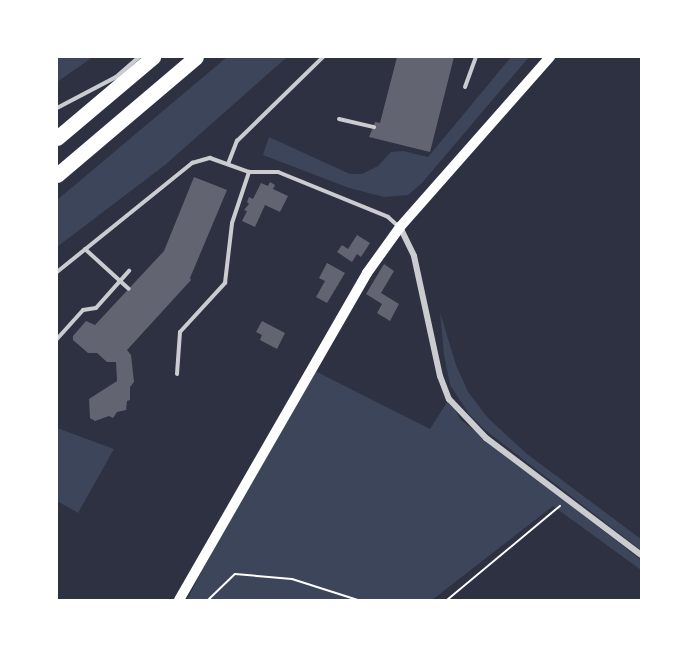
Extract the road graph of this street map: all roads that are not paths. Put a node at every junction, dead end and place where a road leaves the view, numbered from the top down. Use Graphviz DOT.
graph roads {
  1 [pos="139,57"];
  2 [pos="153,57"];
  3 [pos="196,57"];
  4 [pos="323,57"];
  5 [pos="476,57"];
  6 [pos="550,57"];
  7 [pos="465,87"];
  8 [pos="57,108"];
  9 [pos="339,118"];
  10 [pos="374,127"];
  11 [pos="57,138"];
  12 [pos="228,164"];
  13 [pos="249,172"];
  14 [pos="57,175"];
  15 [pos="400,228"];
  16 [pos="85,249"];
  17 [pos="129,271"];
  18 [pos="57,272"];
  19 [pos="129,289"];
  20 [pos="57,339"];
  21 [pos="177,374"];
  22 [pos="641,555"];
  23 [pos="179,600"];
  1 -- 8 [label="lane"];
  2 -- 11 [label="highway"];
  3 -- 14 [label="highway"];
  4 -- 12 [label="lane"];
  5 -- 7 [label="lane"];
  6 -- 15 [label="main road"];
  9 -- 10 [label="lane"];
  12 -- 13 [label="lane"];
  12 -- 16 [label="lane"];
  13 -- 15 [label="lane"];
  13 -- 21 [label="lane"];
  15 -- 22 [label="street"];
  15 -- 23 [label="main road"];
  16 -- 18 [label="lane"];
  16 -- 19 [label="lane"];
  17 -- 20 [label="lane"];
}
